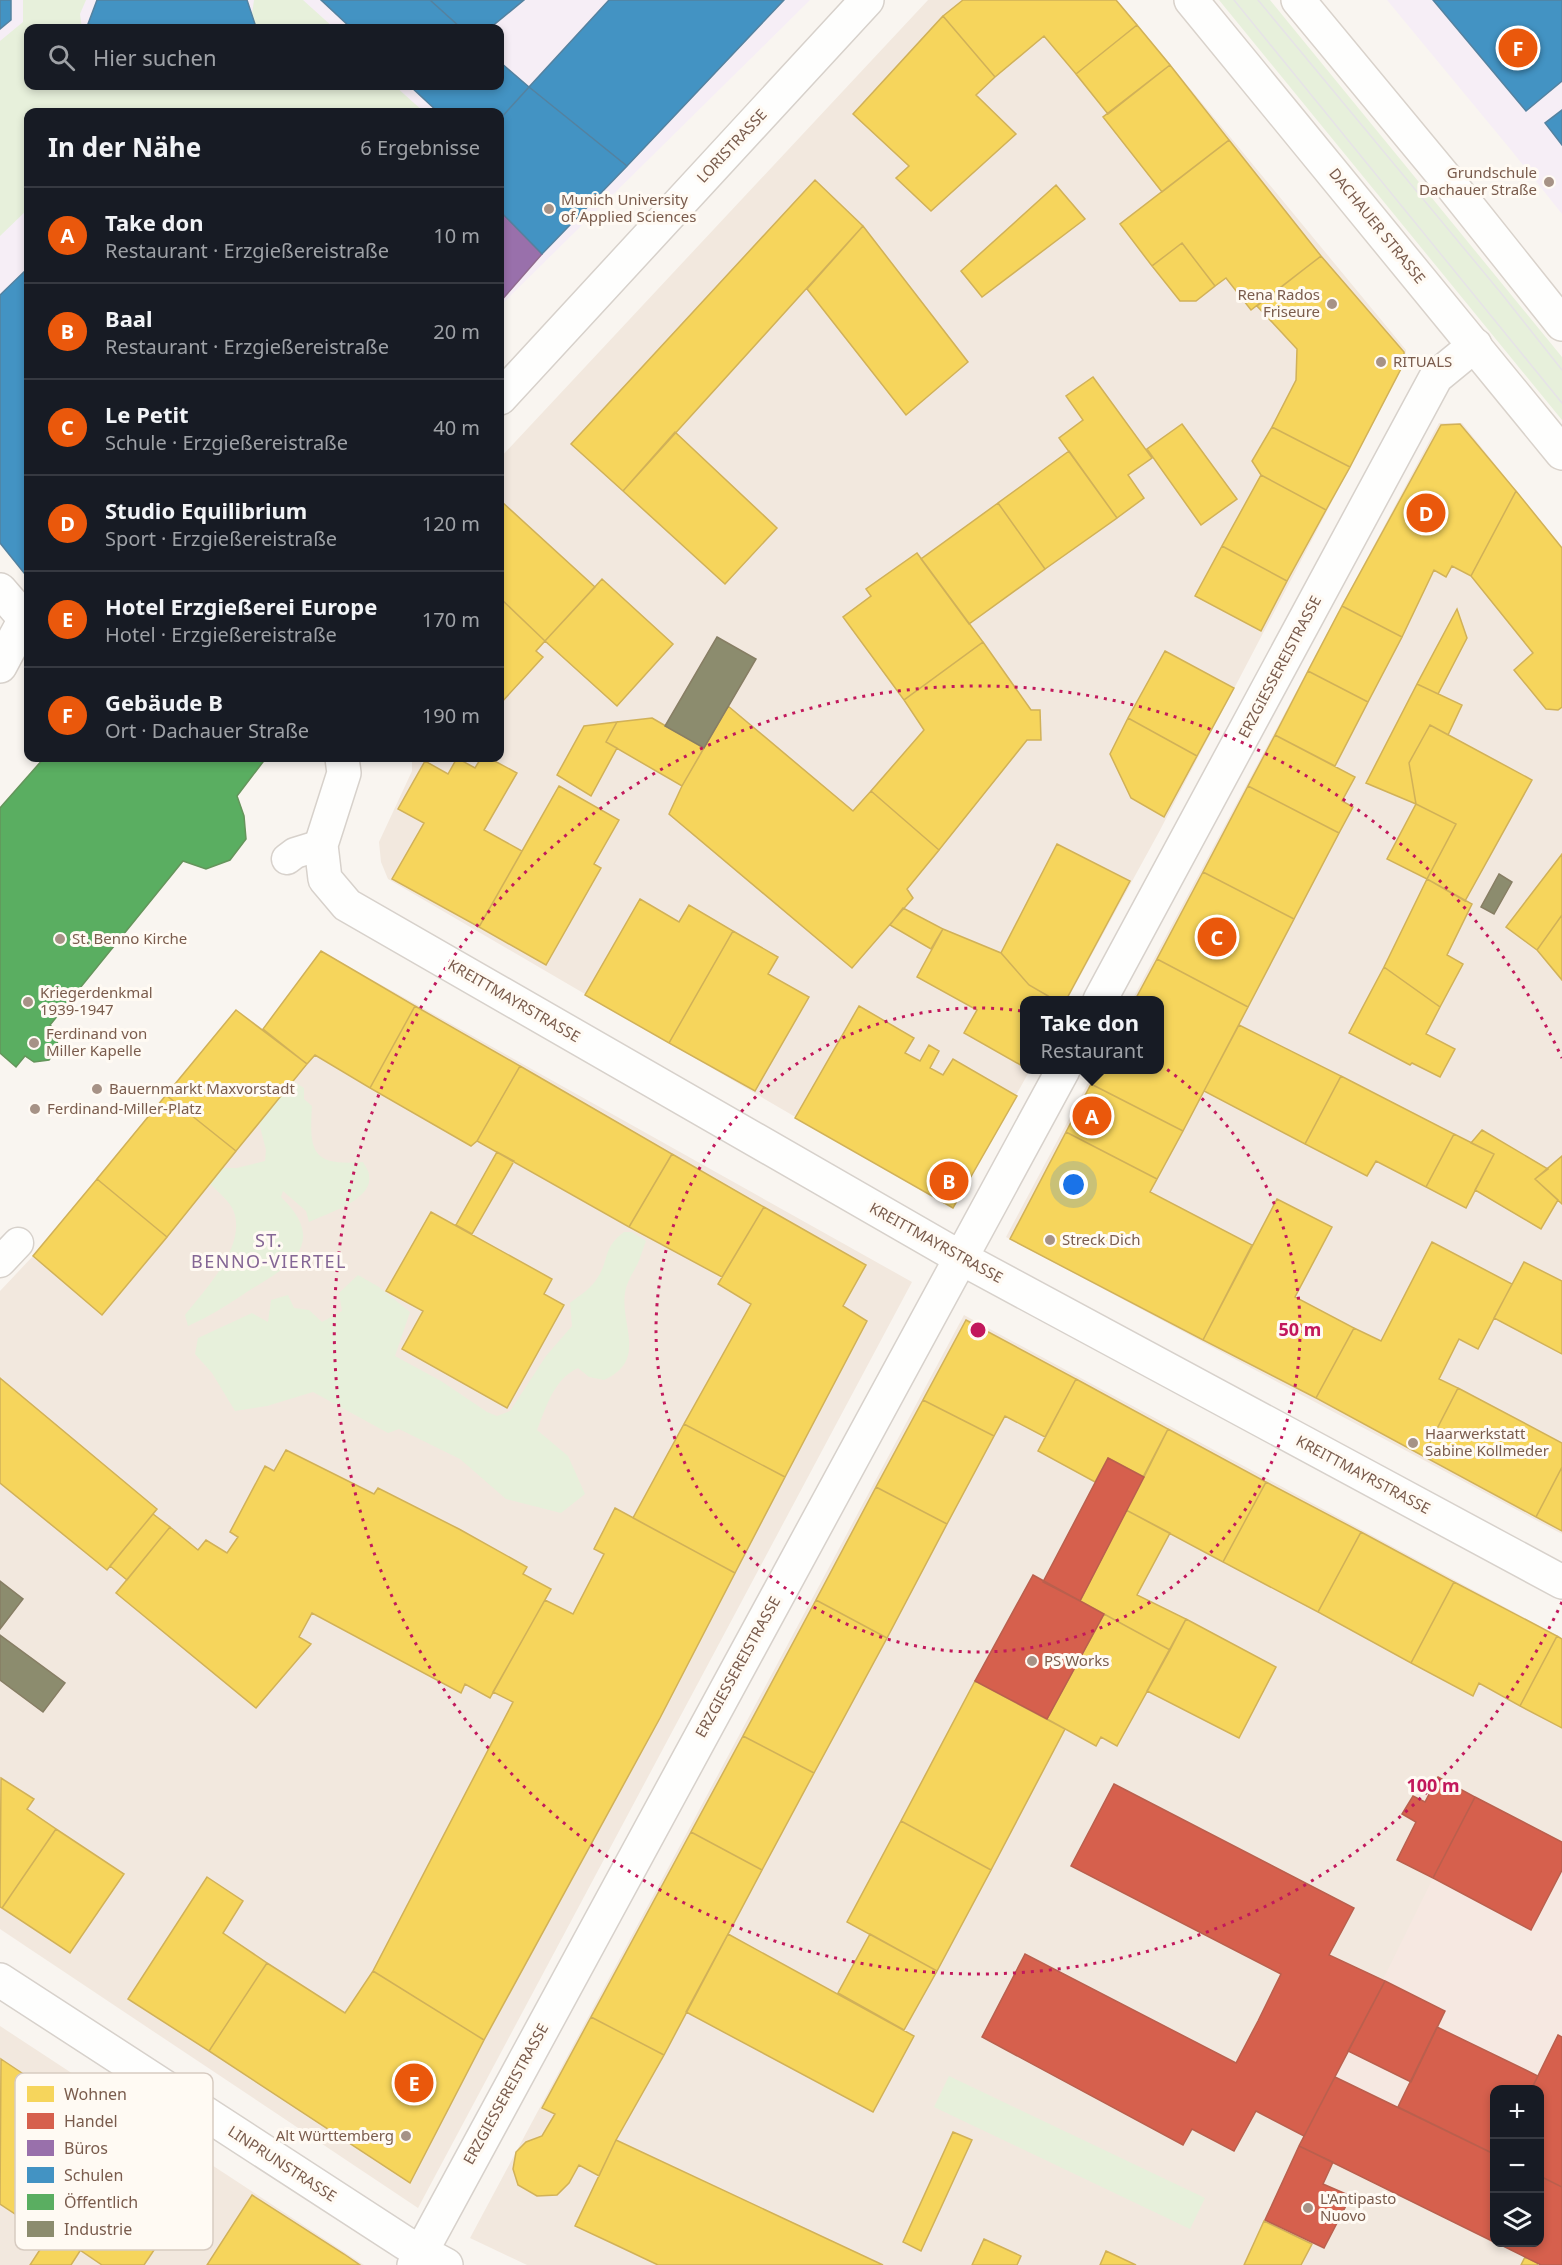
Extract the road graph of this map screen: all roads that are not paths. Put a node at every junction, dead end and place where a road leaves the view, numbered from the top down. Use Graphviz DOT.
graph roads {
  1 [pos="867,0"];
  2 [pos="1191,0"];
  3 [pos="1298,0"];
  4 [pos="1562,324"];
  5 [pos="1475,345"];
  6 [pos="504,394"];
  7 [pos="1562,453"];
  8 [pos="0,590"];
  9 [pos="24,615"];
  10 [pos="24,623"];
  11 [pos="0,666"];
  12 [pos="343,762"];
  13 [pos="321,845"];
  14 [pos="287,859"];
  15 [pos="1102,996"];
  16 [pos="1061,1074"];
  17 [pos="961,1258"];
  18 [pos="1562,1582"];
  19 [pos="0,1980"];
  20 [pos="141,2073"];
  21 [pos="213,2120"];
  22 [pos="426,2261"];
  1 -- 6 [label="street, LORISTRASSE"];
  2 -- 5 [label="street, DACHAUER STRASSE"];
  3 -- 4 [label="street"];
  5 -- 7 [label="street, DACHAUER STRASSE"];
  5 -- 15 [label="street, ERZGIESSEREISTRASSE"];
  8 -- 9 [label="street"];
  10 -- 11 [label="street"];
  12 -- 13 [label="street"];
  13 -- 14 [label="street"];
  13 -- 17 [label="street, KREITTMAYRSTRASSE"];
  16 -- 17 [label="street, ERZGIESSEREISTRASSE"];
  17 -- 18 [label="street, KREITTMAYRSTRASSE"];
  17 -- 22 [label="street, ERZGIESSEREISTRASSE"];
  19 -- 20 [label="street, LINPRUNSTRASSE"];
  21 -- 22 [label="street, LINPRUNSTRASSE"];
}
